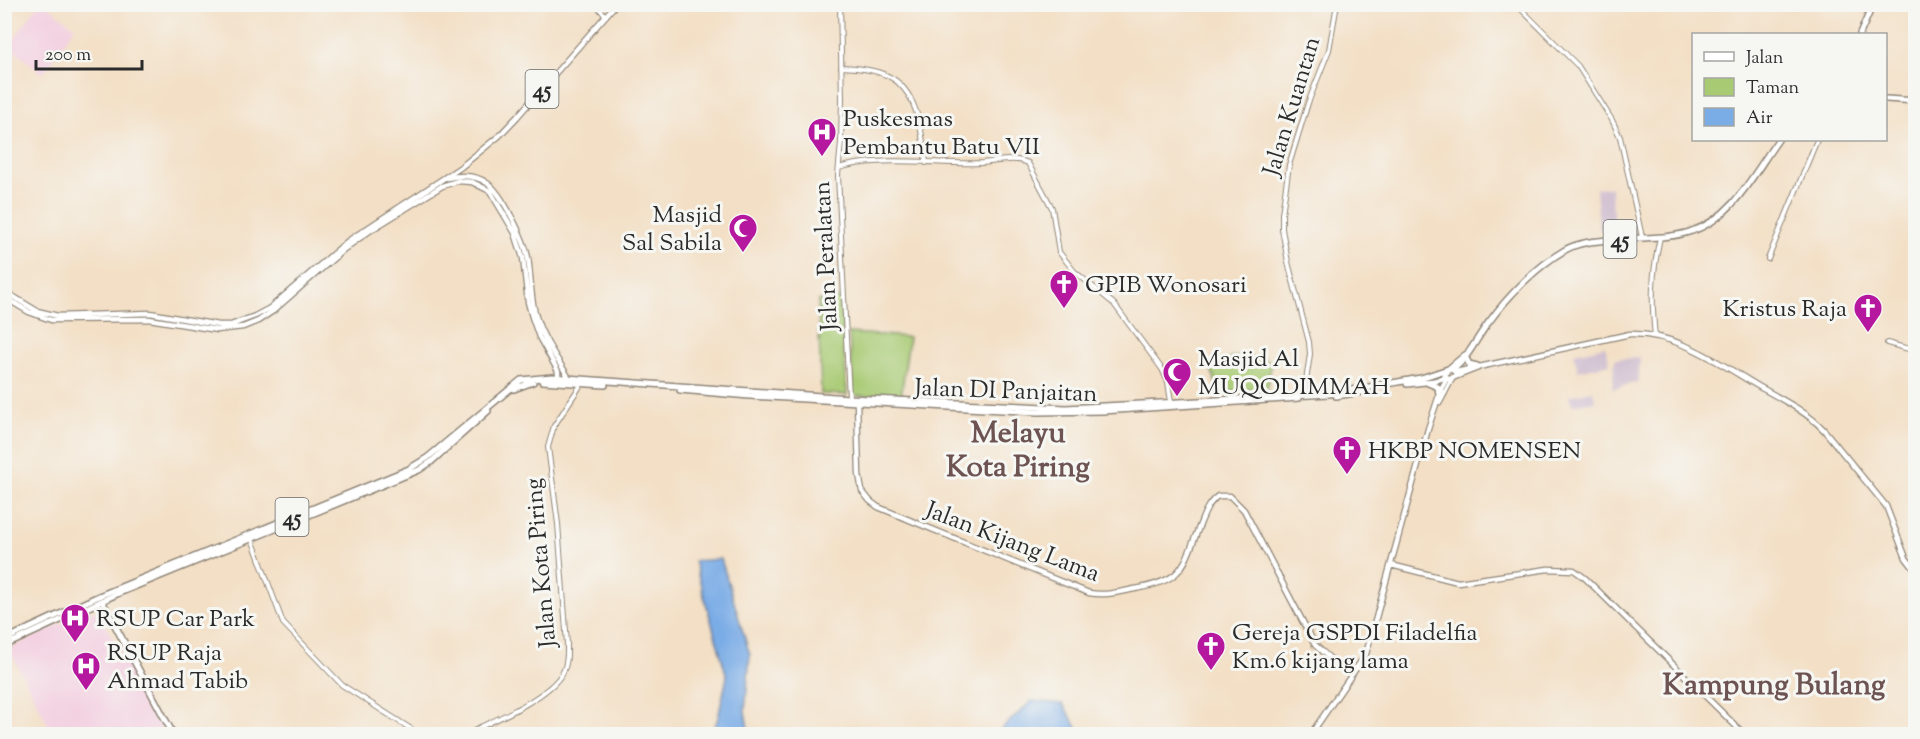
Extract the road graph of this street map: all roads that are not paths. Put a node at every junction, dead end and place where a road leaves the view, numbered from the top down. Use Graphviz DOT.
graph roads {
  1 [pos="595,4"];
  2 [pos="616,4"];
  3 [pos="840,4"];
  4 [pos="1337,4"];
  5 [pos="1516,4"];
  6 [pos="1873,4"];
  7 [pos="1905,4"];
  8 [pos="1916,13"];
  9 [pos="606,16"];
  10 [pos="1860,33"];
  11 [pos="841,67"];
  12 [pos="1887,99"];
  13 [pos="1916,101"];
  14 [pos="1777,141"];
  15 [pos="1817,141"];
  16 [pos="926,163"];
  17 [pos="461,167"];
  18 [pos="839,168"];
  19 [pos="466,176"];
  20 [pos="439,182"];
  21 [pos="368,230"];
  22 [pos="1642,237"];
  23 [pos="1660,237"];
  24 [pos="1768,259"];
  25 [pos="4,291"];
  26 [pos="4,297"];
  27 [pos="530,302"];
  28 [pos="122,317"];
  29 [pos="1654,336"];
  30 [pos="1887,343"];
  31 [pos="1916,351"];
  32 [pos="1466,357"];
  33 [pos="1456,362"];
  34 [pos="1492,364"];
  35 [pos="1477,366"];
  36 [pos="1469,368"];
  37 [pos="1451,374"];
  38 [pos="563,379"];
  39 [pos="1422,380"];
  40 [pos="582,383"];
  41 [pos="733,392"];
  42 [pos="1304,394"];
  43 [pos="1439,395"];
  44 [pos="849,398"];
  45 [pos="857,402"];
  46 [pos="1171,402"];
  47 [pos="997,408"];
  48 [pos="1432,418"];
  49 [pos="454,438"];
  50 [pos="252,539"];
  51 [pos="241,541"];
  52 [pos="1391,565"];
  53 [pos="1916,571"];
  54 [pos="102,601"];
  55 [pos="4,640"];
  56 [pos="4,646"];
  57 [pos="1353,672"];
  58 [pos="173,735"];
  59 [pos="419,735"];
  60 [pos="473,735"];
  61 [pos="1311,735"];
  62 [pos="1744,735"];
  1 -- 9 [label="street"];
  2 -- 9 [label="main road, 45"];
  3 -- 11 [label="street, Jalan Peralatan"];
  4 -- 42 [label="street, Jalan Kuantan"];
  5 -- 22 [label="street"];
  6 -- 10 [label="highway"];
  7 -- 8 [label="street"];
  9 -- 17 [label="main road, 45"];
  11 -- 16 [label="street"];
  11 -- 18 [label="street, Jalan Peralatan"];
  12 -- 13 [label="highway"];
  14 -- 23 [label="highway, 45"];
  15 -- 24 [label="street"];
  16 -- 18 [label="street"];
  16 -- 46 [label="street"];
  17 -- 19 [label="main road"];
  17 -- 20 [label="main road, 45"];
  18 -- 44 [label="street, Jalan Peralatan"];
  19 -- 20 [label="main road, 45"];
  19 -- 27 [label="main road, 45"];
  20 -- 21 [label="main road, 45"];
  21 -- 27 [label="main road, 45"];
  21 -- 28 [label="main road, 45"];
  22 -- 23 [label="highway, 45"];
  22 -- 32 [label="highway, 45"];
  23 -- 29 [label="street"];
  25 -- 28 [label="main road, 45"];
  26 -- 28 [label="main road, 45"];
  27 -- 38 [label="main road, 45"];
  27 -- 38 [label="main road, 45"];
  29 -- 34 [label="main road"];
  29 -- 53 [label="main road"];
  30 -- 31 [label="street"];
  32 -- 33 [label="highway"];
  32 -- 35 [label="highway"];
  32 -- 36 [label="highway"];
  32 -- 37 [label="highway"];
  33 -- 37 [label="highway"];
  33 -- 39 [label="highway"];
  34 -- 35 [label="main road"];
  34 -- 37 [label="main road"];
  35 -- 36 [label="main road"];
  36 -- 37 [label="main road"];
  37 -- 39 [label="highway, Jalan DI Panjaitan"];
  37 -- 43 [label="main road"];
  37 -- 48 [label="main road"];
  38 -- 40 [label="highway, Jalan DI Panjaitan"];
  38 -- 41 [label="highway, Jalan DI Panjaitan"];
  38 -- 49 [label="highway, 45"];
  39 -- 42 [label="highway, Jalan DI Panjaitan"];
  39 -- 43 [label="highway"];
  39 -- 47 [label="highway, Jalan DI Panjaitan"];
  40 -- 41 [label="highway, Jalan DI Panjaitan"];
  40 -- 60 [label="street, Jalan Kota Piring"];
  41 -- 44 [label="highway, Jalan DI Panjaitan"];
  41 -- 45 [label="highway, Jalan DI Panjaitan"];
  42 -- 46 [label="highway, Jalan DI Panjaitan"];
  43 -- 48 [label="main road"];
  44 -- 47 [label="highway, Jalan DI Panjaitan"];
  45 -- 47 [label="highway, Jalan DI Panjaitan"];
  45 -- 57 [label="main road, Jalan Kijang Lama"];
  46 -- 47 [label="highway, Jalan DI Panjaitan"];
  48 -- 52 [label="main road"];
  49 -- 50 [label="highway, 45"];
  49 -- 51 [label="highway, 45"];
  50 -- 51 [label="highway, 45"];
  50 -- 59 [label="street"];
  51 -- 54 [label="highway, 45"];
  51 -- 55 [label="highway, 45"];
  52 -- 57 [label="main road"];
  52 -- 62 [label="main road"];
  54 -- 56 [label="highway, 45"];
  54 -- 58 [label="highway"];
  57 -- 61 [label="main road"];
}
